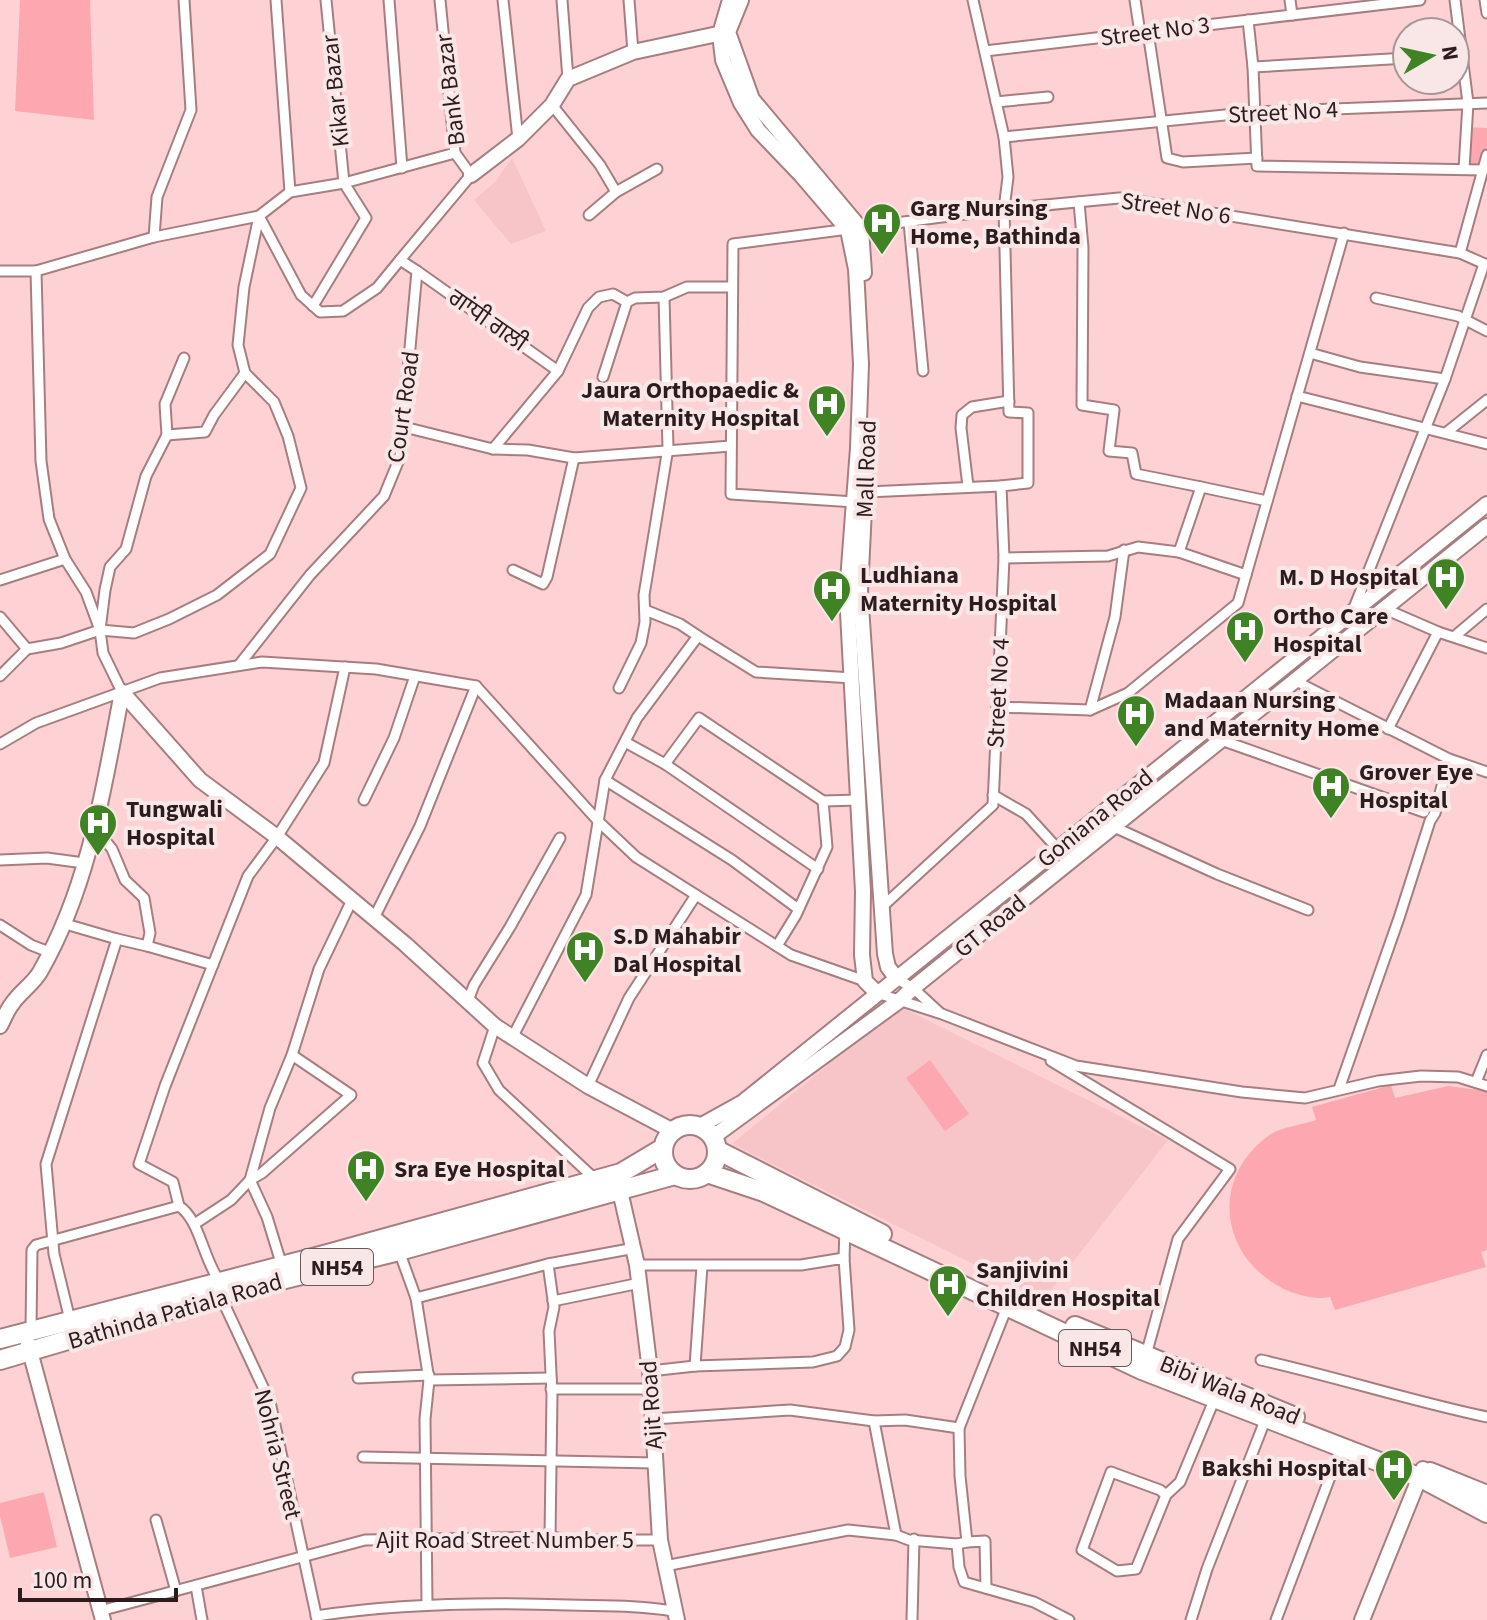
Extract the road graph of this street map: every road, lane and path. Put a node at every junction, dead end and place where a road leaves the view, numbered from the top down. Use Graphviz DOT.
graph roads {
  1 [pos="184,0"];
  2 [pos="276,0"];
  3 [pos="326,0"];
  4 [pos="389,0"];
  5 [pos="440,0"];
  6 [pos="503,0"];
  7 [pos="562,0"];
  8 [pos="629,0"];
  9 [pos="730,0"];
  10 [pos="741,0"];
  11 [pos="973,0"];
  12 [pos="1135,0"];
  13 [pos="1290,0"];
  14 [pos="1420,0"];
  15 [pos="1485,0"];
  16 [pos="1487,13"];
  17 [pos="1292,15"];
  18 [pos="1248,20"];
  19 [pos="1144,32"];
  20 [pos="724,33"];
  21 [pos="985,51"];
  22 [pos="633,52"];
  23 [pos="1391,59"];
  24 [pos="1253,67"];
  25 [pos="568,79"];
  26 [pos="1467,96"];
  27 [pos="1048,97"];
  28 [pos="996,102"];
  29 [pos="1468,103"];
  30 [pos="1487,103"];
  31 [pos="552,105"];
  32 [pos="1255,112"];
  33 [pos="1162,121"];
  34 [pos="1004,137"];
  35 [pos="518,139"];
  36 [pos="455,153"];
  37 [pos="1487,155"];
  38 [pos="1257,158"];
  39 [pos="402,168"];
  40 [pos="657,169"];
  41 [pos="1464,169"];
  42 [pos="1483,170"];
  43 [pos="471,175"];
  44 [pos="344,183"];
  45 [pos="290,192"];
  46 [pos="616,192"];
  47 [pos="1079,202"];
  48 [pos="1004,209"];
  49 [pos="589,215"];
  50 [pos="259,216"];
  51 [pos="909,222"];
  52 [pos="855,229"];
  53 [pos="1344,233"];
  54 [pos="154,237"];
  55 [pos="1460,253"];
  56 [pos="400,260"];
  57 [pos="1486,264"];
  58 [pos="0,271"];
  59 [pos="36,271"];
  60 [pos="417,271"];
  61 [pos="732,287"];
  62 [pos="664,297"];
  63 [pos="1376,298"];
  64 [pos="627,302"];
  65 [pos="313,306"];
  66 [pos="1465,320"];
  67 [pos="1487,331"];
  68 [pos="1310,353"];
  69 [pos="184,358"];
  70 [pos="558,371"];
  71 [pos="923,371"];
  72 [pos="245,373"];
  73 [pos="603,377"];
  74 [pos="1445,379"];
  75 [pos="1297,396"];
  76 [pos="1487,400"];
  77 [pos="1009,401"];
  78 [pos="404,427"];
  79 [pos="1425,430"];
  80 [pos="1447,432"];
  81 [pos="167,435"];
  82 [pos="1487,444"];
  83 [pos="731,446"];
  84 [pos="493,449"];
  85 [pos="668,451"];
  86 [pos="574,458"];
  87 [pos="968,486"];
  88 [pos="1001,486"];
  89 [pos="1201,487"];
  90 [pos="867,492"];
  91 [pos="1267,501"];
  92 [pos="855,502"];
  93 [pos="1487,504"];
  94 [pos="1487,526"];
  95 [pos="1124,550"];
  96 [pos="1179,552"];
  97 [pos="1004,558"];
  98 [pos="65,559"];
  99 [pos="513,570"];
  100 [pos="1246,575"];
  101 [pos="0,580"];
  102 [pos="1385,609"];
  103 [pos="1487,609"];
  104 [pos="645,610"];
  105 [pos="1353,611"];
  106 [pos="0,617"];
  107 [pos="100,630"];
  108 [pos="1438,632"];
  109 [pos="698,636"];
  110 [pos="1455,636"];
  111 [pos="1487,648"];
  112 [pos="27,649"];
  113 [pos="238,666"];
  114 [pos="345,667"];
  115 [pos="0,676"];
  116 [pos="415,676"];
  117 [pos="853,678"];
  118 [pos="1296,680"];
  119 [pos="476,686"];
  120 [pos="619,688"];
  121 [pos="122,692"];
  122 [pos="997,707"];
  123 [pos="1090,710"];
  124 [pos="1208,727"];
  125 [pos="1388,729"];
  126 [pos="1221,740"];
  127 [pos="625,742"];
  128 [pos="0,744"];
  129 [pos="1449,759"];
  130 [pos="665,764"];
  131 [pos="1487,772"];
  132 [pos="605,780"];
  133 [pos="993,795"];
  134 [pos="364,800"];
  135 [pos="858,800"];
  136 [pos="823,801"];
  137 [pos="1424,812"];
  138 [pos="599,822"];
  139 [pos="1114,827"];
  140 [pos="96,829"];
  141 [pos="277,837"];
  142 [pos="560,838"];
  143 [pos="1057,848"];
  144 [pos="0,860"];
  145 [pos="84,863"];
  146 [pos="818,869"];
  147 [pos="696,895"];
  148 [pos="352,900"];
  149 [pos="882,907"];
  150 [pos="797,908"];
  151 [pos="1308,910"];
  152 [pos="374,918"];
  153 [pos="62,923"];
  154 [pos="0,925"];
  155 [pos="117,939"];
  156 [pos="147,946"];
  157 [pos="777,946"];
  158 [pos="49,952"];
  159 [pos="213,965"];
  160 [pos="897,979"];
  161 [pos="865,981"];
  162 [pos="913,988"];
  163 [pos="877,993"];
  164 [pos="468,1001"];
  165 [pos="899,1001"];
  166 [pos="942,1014"];
  167 [pos="0,1026"];
  168 [pos="495,1026"];
  169 [pos="512,1038"];
  170 [pos="1033,1049"];
  171 [pos="292,1055"];
  172 [pos="1487,1055"];
  173 [pos="1476,1082"];
  174 [pos="588,1086"];
  175 [pos="1487,1086"];
  176 [pos="1339,1089"];
  177 [pos="673,1131"];
  178 [pos="709,1138"];
  179 [pos="663,1148"];
  180 [pos="707,1173"];
  181 [pos="675,1175"];
  182 [pos="595,1179"];
  183 [pos="250,1180"];
  184 [pos="620,1191"];
  185 [pos="179,1206"];
  186 [pos="196,1223"];
  187 [pos="845,1230"];
  188 [pos="55,1241"];
  189 [pos="635,1248"];
  190 [pos="399,1251"];
  191 [pos="844,1258"];
  192 [pos="548,1264"];
  193 [pos="637,1265"];
  194 [pos="282,1266"];
  195 [pos="702,1266"];
  196 [pos="640,1283"];
  197 [pos="220,1288"];
  198 [pos="416,1298"];
  199 [pos="553,1301"];
  200 [pos="1007,1306"];
  201 [pos="70,1320"];
  202 [pos="28,1331"];
  203 [pos="0,1339"];
  204 [pos="30,1352"];
  205 [pos="0,1360"];
  206 [pos="1261,1360"];
  207 [pos="1144,1362"];
  208 [pos="695,1366"];
  209 [pos="650,1371"];
  210 [pos="358,1378"];
  211 [pos="429,1378"];
  212 [pos="551,1384"];
  213 [pos="651,1389"];
  214 [pos="1215,1398"];
  215 [pos="1487,1417"];
  216 [pos="1266,1418"];
  217 [pos="653,1419"];
  218 [pos="874,1421"];
  219 [pos="959,1428"];
  220 [pos="1341,1448"];
  221 [pos="363,1457"];
  222 [pos="426,1457"];
  223 [pos="550,1460"];
  224 [pos="655,1463"];
  225 [pos="1422,1474"];
  226 [pos="1166,1495"];
  227 [pos="1487,1495"];
  228 [pos="1487,1513"];
  229 [pos="156,1520"];
  230 [pos="896,1535"];
  231 [pos="550,1537"];
  232 [pos="914,1539"];
  233 [pos="427,1540"];
  234 [pos="660,1540"];
  235 [pos="962,1543"];
  236 [pos="304,1558"];
  237 [pos="665,1566"];
  238 [pos="196,1586"];
  239 [pos="986,1588"];
  240 [pos="176,1591"];
  241 [pos="427,1604"];
  242 [pos="102,1615"];
  243 [pos="675,1615"];
  244 [pos="316,1618"];
  245 [pos="202,1620"];
  246 [pos="912,1620"];
  247 [pos="1069,1620"];
  248 [pos="1191,1620"];
  249 [pos="1276,1620"];
  250 [pos="1362,1620"];
  1 -- 54 [label="street"];
  2 -- 45 [label="street"];
  3 -- 44 [label="street, Kikar Bazar"];
  4 -- 39 [label="street"];
  5 -- 36 [label="street, Bank Bazar"];
  6 -- 35 [label="street"];
  7 -- 25 [label="street"];
  8 -- 22 [label="street"];
  9 -- 20 [label="main road"];
  10 -- 20 [label="main road"];
  11 -- 21 [label="street"];
  12 -- 19 [label="street"];
  13 -- 17 [label="street"];
  14 -- 17 [label="street, Street No 3"];
  15 -- 16 [label="street"];
  17 -- 18 [label="street, Street No 3"];
  18 -- 19 [label="street, Street No 3"];
  18 -- 24 [label="street"];
  19 -- 21 [label="street, Street No 3"];
  19 -- 33 [label="street"];
  20 -- 22 [label="main road"];
  20 -- 52 [label="main road"];
  21 -- 28 [label="street"];
  22 -- 25 [label="main road"];
  23 -- 24 [label="street"];
  24 -- 32 [label="street"];
  25 -- 31 [label="main road"];
  26 -- 29 [label="street"];
  27 -- 28 [label="street"];
  28 -- 34 [label="street"];
  29 -- 30 [label="street, Street No 4"];
  29 -- 32 [label="street, Street No 4"];
  29 -- 41 [label="street"];
  31 -- 35 [label="main road"];
  31 -- 46 [label="street"];
  32 -- 33 [label="street, Street No 4"];
  32 -- 38 [label="street"];
  33 -- 34 [label="street, Street No 4"];
  33 -- 38 [label="street"];
  34 -- 48 [label="street"];
  35 -- 43 [label="main road"];
  36 -- 39 [label="street"];
  36 -- 43 [label="street, Bank Bazar"];
  37 -- 42 [label="street"];
  38 -- 41 [label="street"];
  39 -- 44 [label="street"];
  40 -- 46 [label="street"];
  41 -- 42 [label="street"];
  42 -- 55 [label="street"];
  43 -- 56 [label="street"];
  44 -- 45 [label="street"];
  44 -- 65 [label="street"];
  45 -- 50 [label="street"];
  46 -- 49 [label="street"];
  47 -- 48 [label="street, Street No 6"];
  47 -- 53 [label="street, Street No 6"];
  47 -- 89 [label="street"];
  48 -- 51 [label="street, Street No 6"];
  48 -- 77 [label="street"];
  50 -- 54 [label="street"];
  50 -- 65 [label="street"];
  50 -- 72 [label="street"];
  51 -- 52 [label="street, Street No 6"];
  51 -- 71 [label="street"];
  52 -- 61 [label="street, Street No 6"];
  52 -- 90 [label="main road, Mall Road"];
  52 -- 92 [label="main road"];
  53 -- 55 [label="street, Street No 6"];
  53 -- 68 [label="street"];
  54 -- 59 [label="street"];
  55 -- 57 [label="street, Street No 6"];
  56 -- 60 [label="street"];
  56 -- 65 [label="street"];
  57 -- 66 [label="street"];
  58 -- 59 [label="street"];
  59 -- 98 [label="street"];
  60 -- 70 [label="street, ਗਾਂਧੀ ਗਲੀ"];
  60 -- 78 [label="street, Court Road"];
  61 -- 62 [label="street"];
  61 -- 83 [label="street"];
  62 -- 64 [label="street"];
  62 -- 85 [label="street"];
  63 -- 66 [label="street"];
  64 -- 70 [label="street"];
  64 -- 73 [label="street"];
  66 -- 67 [label="street"];
  66 -- 74 [label="street"];
  68 -- 74 [label="street"];
  68 -- 75 [label="street"];
  69 -- 81 [label="street"];
  70 -- 84 [label="street"];
  72 -- 81 [label="street"];
  72 -- 107 [label="street"];
  74 -- 79 [label="street"];
  75 -- 79 [label="street"];
  75 -- 91 [label="street"];
  76 -- 80 [label="street"];
  77 -- 87 [label="street"];
  77 -- 88 [label="street"];
  78 -- 84 [label="street"];
  78 -- 113 [label="street, Court Road"];
  79 -- 80 [label="street"];
  79 -- 105 [label="street"];
  80 -- 82 [label="street"];
  81 -- 107 [label="street"];
  83 -- 85 [label="street"];
  83 -- 92 [label="street"];
  84 -- 86 [label="street"];
  85 -- 86 [label="street"];
  85 -- 104 [label="street"];
  86 -- 99 [label="street"];
  87 -- 88 [label="street"];
  87 -- 90 [label="street"];
  88 -- 97 [label="street, Street No 4"];
  89 -- 91 [label="street"];
  89 -- 96 [label="street"];
  90 -- 149 [label="main road, Mall Road"];
  91 -- 100 [label="street"];
  92 -- 117 [label="main road"];
  93 -- 105 [label="main road, Goniana Road"];
  94 -- 102 [label="main road, GT Road"];
  95 -- 96 [label="street"];
  95 -- 97 [label="street"];
  95 -- 123 [label="street"];
  96 -- 100 [label="street"];
  97 -- 122 [label="street, Street No 4"];
  98 -- 101 [label="street"];
  98 -- 107 [label="street"];
  100 -- 123 [label="street"];
  102 -- 108 [label="street"];
  102 -- 118 [label="main road, GT Road"];
  103 -- 110 [label="street"];
  104 -- 109 [label="street"];
  104 -- 120 [label="street"];
  105 -- 124 [label="main road, Goniana Road"];
  106 -- 112 [label="street"];
  107 -- 112 [label="street"];
  107 -- 121 [label="street"];
  108 -- 110 [label="street"];
  108 -- 125 [label="street"];
  109 -- 117 [label="street"];
  109 -- 127 [label="street"];
  110 -- 111 [label="street"];
  112 -- 115 [label="street"];
  113 -- 114 [label="street"];
  113 -- 121 [label="street"];
  114 -- 116 [label="street"];
  114 -- 141 [label="street"];
  116 -- 119 [label="street"];
  116 -- 134 [label="street"];
  117 -- 135 [label="main road"];
  118 -- 125 [label="street"];
  118 -- 126 [label="main road, GT Road"];
  119 -- 138 [label="street"];
  119 -- 152 [label="street"];
  121 -- 128 [label="street"];
  121 -- 140 [label="main road"];
  121 -- 141 [label="main road"];
  122 -- 123 [label="street"];
  122 -- 133 [label="street, Street No 4"];
  124 -- 126 [label="street"];
  124 -- 143 [label="main road, Goniana Road"];
  125 -- 129 [label="street"];
  126 -- 137 [label="street"];
  126 -- 139 [label="main road, GT Road"];
  127 -- 130 [label="street"];
  127 -- 132 [label="street"];
  129 -- 131 [label="street"];
  129 -- 176 [label="street"];
  130 -- 136 [label="street"];
  130 -- 146 [label="street"];
  132 -- 138 [label="street"];
  132 -- 150 [label="street"];
  133 -- 143 [label="street"];
  133 -- 149 [label="street"];
  135 -- 136 [label="street"];
  135 -- 161 [label="main road"];
  136 -- 146 [label="street"];
  138 -- 147 [label="street"];
  138 -- 169 [label="street"];
  139 -- 151 [label="street"];
  139 -- 162 [label="main road, GT Road"];
  140 -- 145 [label="main road"];
  140 -- 156 [label="street"];
  141 -- 148 [label="main road"];
  141 -- 159 [label="street"];
  142 -- 164 [label="street"];
  143 -- 160 [label="main road, Goniana Road"];
  144 -- 145 [label="street"];
  145 -- 153 [label="main road"];
  146 -- 150 [label="street"];
  147 -- 157 [label="street"];
  147 -- 174 [label="street"];
  148 -- 152 [label="main road"];
  148 -- 171 [label="street"];
  149 -- 160 [label="main road, Mall Road"];
  150 -- 157 [label="street"];
  152 -- 164 [label="main road"];
  153 -- 155 [label="street"];
  153 -- 158 [label="main road"];
  154 -- 158 [label="street"];
  155 -- 156 [label="street"];
  155 -- 188 [label="street"];
  156 -- 159 [label="street"];
  157 -- 161 [label="street"];
  158 -- 167 [label="main road"];
  159 -- 185 [label="street"];
  160 -- 162 [label="street"];
  160 -- 163 [label="main road, Goniana Road"];
  161 -- 163 [label="main road"];
  162 -- 165 [label="main road, GT Road"];
  162 -- 166 [label="street"];
  163 -- 165 [label="street"];
  163 -- 178 [label="main road, Goniana Road"];
  164 -- 168 [label="main road"];
  165 -- 166 [label="street"];
  165 -- 178 [label="main road, GT Road"];
  166 -- 170 [label="street"];
  168 -- 169 [label="main road"];
  168 -- 182 [label="street"];
  169 -- 174 [label="main road"];
  170 -- 176 [label="street"];
  170 -- 207 [label="street"];
  171 -- 183 [label="street"];
  171 -- 183 [label="street"];
  172 -- 173 [label="street"];
  173 -- 175 [label="street"];
  173 -- 176 [label="street"];
  174 -- 177 [label="main road"];
  177 -- 178 [label="highway"];
  177 -- 179 [label="highway, NH54"];
  178 -- 180 [label="highway"];
  178 -- 207 [label="highway, Bibi Wala Road / NH54"];
  179 -- 181 [label="highway"];
  179 -- 182 [label="highway, NH54"];
  180 -- 181 [label="highway, NH54"];
  180 -- 187 [label="highway, NH54"];
  181 -- 184 [label="highway, Bathinda Patiala Road / NH54"];
  182 -- 194 [label="highway, NH54"];
  183 -- 186 [label="street"];
  183 -- 194 [label="street"];
  184 -- 189 [label="main road, Ajit Road"];
  184 -- 190 [label="highway, Bathinda Patiala Road / NH54"];
  185 -- 186 [label="street"];
  185 -- 188 [label="street"];
  186 -- 197 [label="street, Nohria Street"];
  187 -- 191 [label="street"];
  187 -- 200 [label="highway, NH54"];
  188 -- 201 [label="street"];
  188 -- 202 [label="street"];
  189 -- 192 [label="street"];
  189 -- 193 [label="main road, Ajit Road"];
  190 -- 197 [label="highway, Bathinda Patiala Road / NH54"];
  190 -- 198 [label="street"];
  191 -- 195 [label="street"];
  191 -- 208 [label="street"];
  192 -- 198 [label="street"];
  192 -- 199 [label="street"];
  193 -- 195 [label="street"];
  193 -- 196 [label="main road, Ajit Road"];
  194 -- 197 [label="highway, NH54"];
  195 -- 208 [label="street"];
  196 -- 199 [label="street"];
  196 -- 209 [label="main road, Ajit Road"];
  197 -- 201 [label="highway, NH54"];
  197 -- 204 [label="highway, Bathinda Patiala Road / NH54"];
  197 -- 236 [label="street, Nohria Street"];
  198 -- 211 [label="street"];
  199 -- 212 [label="street"];
  200 -- 207 [label="highway, NH54"];
  200 -- 219 [label="street"];
  201 -- 202 [label="highway, NH54"];
  202 -- 203 [label="highway, NH54"];
  202 -- 204 [label="main road"];
  204 -- 205 [label="highway, Bathinda Patiala Road / NH54"];
  204 -- 242 [label="main road"];
  206 -- 215 [label="street"];
  207 -- 214 [label="highway, NH54"];
  207 -- 225 [label="highway, Bibi Wala Road / NH54"];
  208 -- 209 [label="street"];
  209 -- 213 [label="main road, Ajit Road"];
  210 -- 211 [label="street"];
  211 -- 212 [label="street"];
  211 -- 222 [label="street"];
  212 -- 213 [label="street"];
  212 -- 223 [label="street"];
  213 -- 217 [label="main road, Ajit Road"];
  214 -- 216 [label="highway, NH54"];
  214 -- 226 [label="street"];
  216 -- 220 [label="highway, NH54"];
  216 -- 248 [label="street"];
  217 -- 218 [label="street"];
  217 -- 224 [label="main road, Ajit Road"];
  218 -- 219 [label="street"];
  218 -- 230 [label="street"];
  219 -- 235 [label="street"];
  220 -- 225 [label="highway, NH54"];
  220 -- 249 [label="street"];
  221 -- 222 [label="street"];
  222 -- 223 [label="street"];
  222 -- 233 [label="street"];
  223 -- 224 [label="street"];
  223 -- 231 [label="street"];
  224 -- 234 [label="main road, Ajit Road"];
  225 -- 227 [label="highway, Bibi Wala Road / NH54"];
  225 -- 228 [label="highway, NH54"];
  225 -- 250 [label="main road"];
  226 -- 226 [label="street"];
  229 -- 240 [label="street"];
  230 -- 232 [label="street"];
  230 -- 237 [label="street"];
  231 -- 233 [label="street, Ajit Road Street Number 5"];
  231 -- 234 [label="street, Ajit Road Street Number 5"];
  232 -- 235 [label="street"];
  232 -- 246 [label="street"];
  233 -- 236 [label="street, Ajit Road Street Number 5"];
  233 -- 241 [label="street"];
  234 -- 237 [label="main road, Ajit Road"];
  235 -- 239 [label="street"];
  235 -- 239 [label="street"];
  236 -- 238 [label="street, Ajit Road Street Number 5"];
  236 -- 244 [label="street, Nohria Street"];
  237 -- 243 [label="main road, Ajit Road"];
  238 -- 240 [label="street, Ajit Road Street Number 5"];
  238 -- 245 [label="street"];
  239 -- 247 [label="street"];
  240 -- 242 [label="street, Ajit Road Street Number 5"];
  241 -- 243 [label="street"];
  241 -- 244 [label="street"];
}
